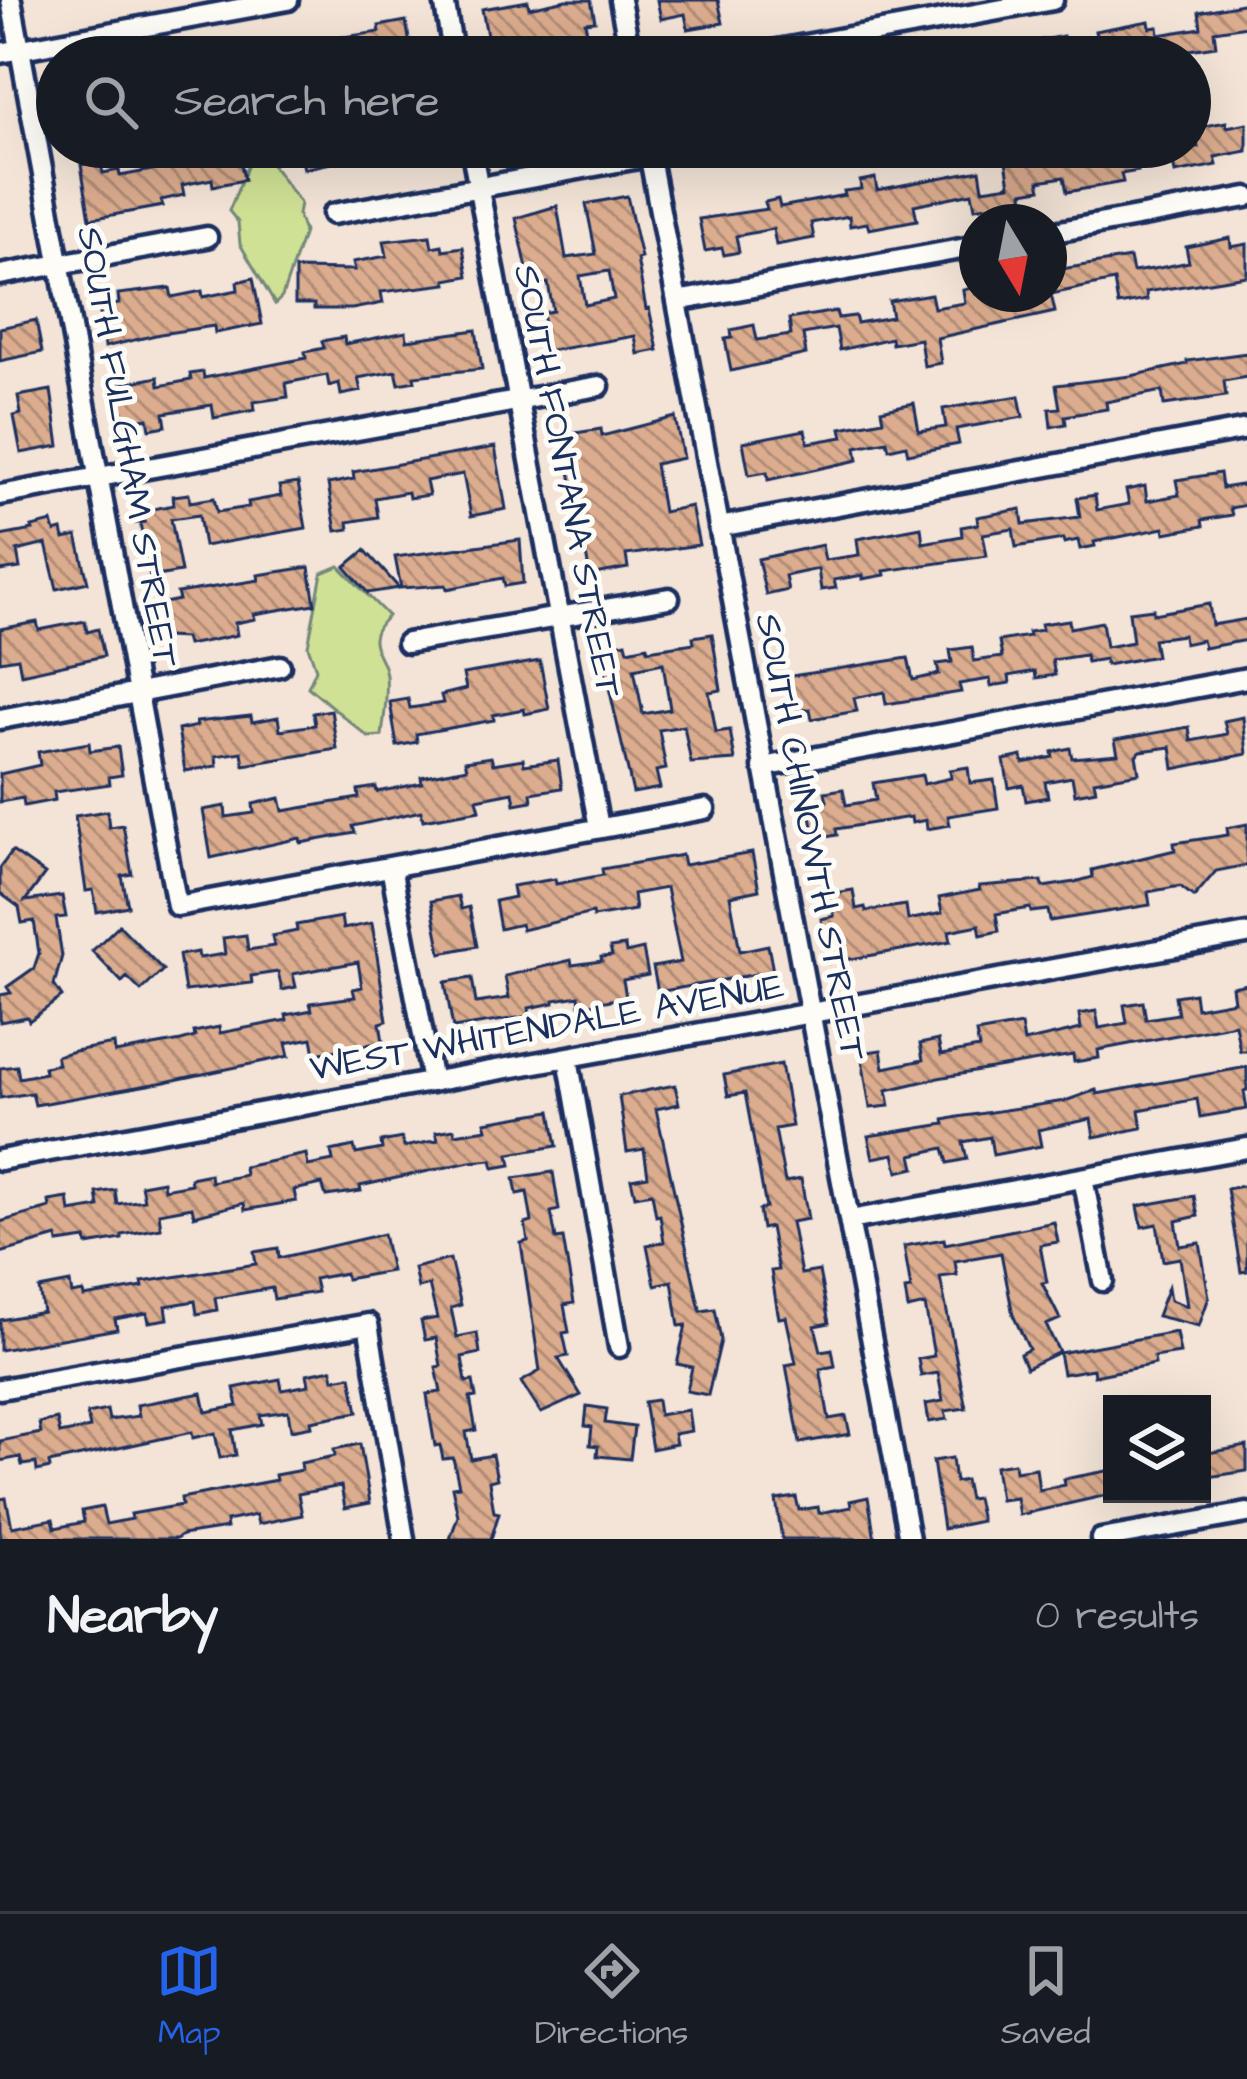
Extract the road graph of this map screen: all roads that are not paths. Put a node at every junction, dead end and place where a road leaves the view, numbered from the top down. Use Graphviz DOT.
graph roads {
  1 [pos="11,0"];
  2 [pos="288,0"];
  3 [pos="444,0"];
  4 [pos="620,0"];
  5 [pos="1053,0"];
  6 [pos="92,36"];
  7 [pos="450,36"];
  8 [pos="627,36"];
  9 [pos="855,36"];
  10 [pos="10,51"];
  11 [pos="36,162"];
  12 [pos="37,168"];
  13 [pos="475,168"];
  14 [pos="571,168"];
  15 [pos="652,168"];
  16 [pos="478,187"];
  17 [pos="1247,197"];
  18 [pos="333,214"];
  19 [pos="1067,230"];
  20 [pos="207,237"];
  21 [pos="959,249"];
  22 [pos="60,265"];
  23 [pos="0,275"];
  24 [pos="676,301"];
  25 [pos="599,386"];
  26 [pos="518,401"];
  27 [pos="1247,429"];
  28 [pos="99,478"];
  29 [pos="0,495"];
  30 [pos="719,526"];
  31 [pos="669,598"];
  32 [pos="558,616"];
  33 [pos="407,643"];
  34 [pos="280,666"];
  35 [pos="1247,678"];
  36 [pos="139,693"];
  37 [pos="0,719"];
  38 [pos="763,766"];
  39 [pos="705,808"];
  40 [pos="599,827"];
  41 [pos="391,867"];
  42 [pos="1247,934"];
  43 [pos="810,1013"];
  44 [pos="568,1058"];
  45 [pos="432,1082"];
  46 [pos="1247,1148"];
  47 [pos="0,1160"];
  48 [pos="1083,1178"];
  49 [pos="850,1220"];
  50 [pos="1103,1281"];
  51 [pos="619,1348"];
  52 [pos="0,1389"];
  53 [pos="1247,1513"];
  54 [pos="405,1539"];
  55 [pos="909,1539"];
  56 [pos="1101,1539"];
  1 -- 10 [label="street, SOUTH FULGHAM STREET"];
  2 -- 6 [label="street"];
  3 -- 7 [label="street"];
  4 -- 8 [label="street"];
  5 -- 9 [label="street"];
  10 -- 11 [label="street, SOUTH FULGHAM STREET"];
  12 -- 22 [label="street, SOUTH FULGHAM STREET"];
  13 -- 16 [label="street, SOUTH FONTANA STREET"];
  14 -- 16 [label="street"];
  15 -- 24 [label="street, SOUTH CHINOWTH STREET"];
  16 -- 18 [label="street"];
  16 -- 26 [label="street, SOUTH FONTANA STREET"];
  17 -- 19 [label="street"];
  20 -- 22 [label="street"];
  21 -- 24 [label="street"];
  22 -- 23 [label="street"];
  22 -- 28 [label="street, SOUTH FULGHAM STREET"];
  24 -- 30 [label="street, SOUTH CHINOWTH STREET"];
  25 -- 26 [label="street"];
  26 -- 28 [label="street"];
  26 -- 32 [label="street, SOUTH FONTANA STREET"];
  27 -- 30 [label="street"];
  28 -- 29 [label="street"];
  28 -- 36 [label="street, SOUTH FULGHAM STREET"];
  30 -- 38 [label="street, SOUTH CHINOWTH STREET"];
  31 -- 32 [label="street"];
  32 -- 33 [label="street"];
  32 -- 40 [label="street, SOUTH FONTANA STREET"];
  34 -- 36 [label="street"];
  35 -- 38 [label="street"];
  36 -- 37 [label="street"];
  36 -- 41 [label="street, SOUTH FULGHAM STREET"];
  38 -- 43 [label="street, SOUTH CHINOWTH STREET"];
  39 -- 40 [label="street"];
  40 -- 41 [label="street"];
  41 -- 45 [label="street"];
  42 -- 43 [label="street, WEST WHITENDALE AVENUE"];
  43 -- 44 [label="street, WEST WHITENDALE AVENUE"];
  43 -- 49 [label="street, SOUTH CHINOWTH STREET"];
  44 -- 45 [label="street, WEST WHITENDALE AVENUE"];
  44 -- 51 [label="street"];
  45 -- 47 [label="street, WEST WHITENDALE AVENUE"];
  46 -- 48 [label="street"];
  48 -- 49 [label="street"];
  48 -- 50 [label="street"];
  49 -- 55 [label="street, SOUTH CHINOWTH STREET"];
  52 -- 54 [label="street"];
  53 -- 56 [label="street"];
}
